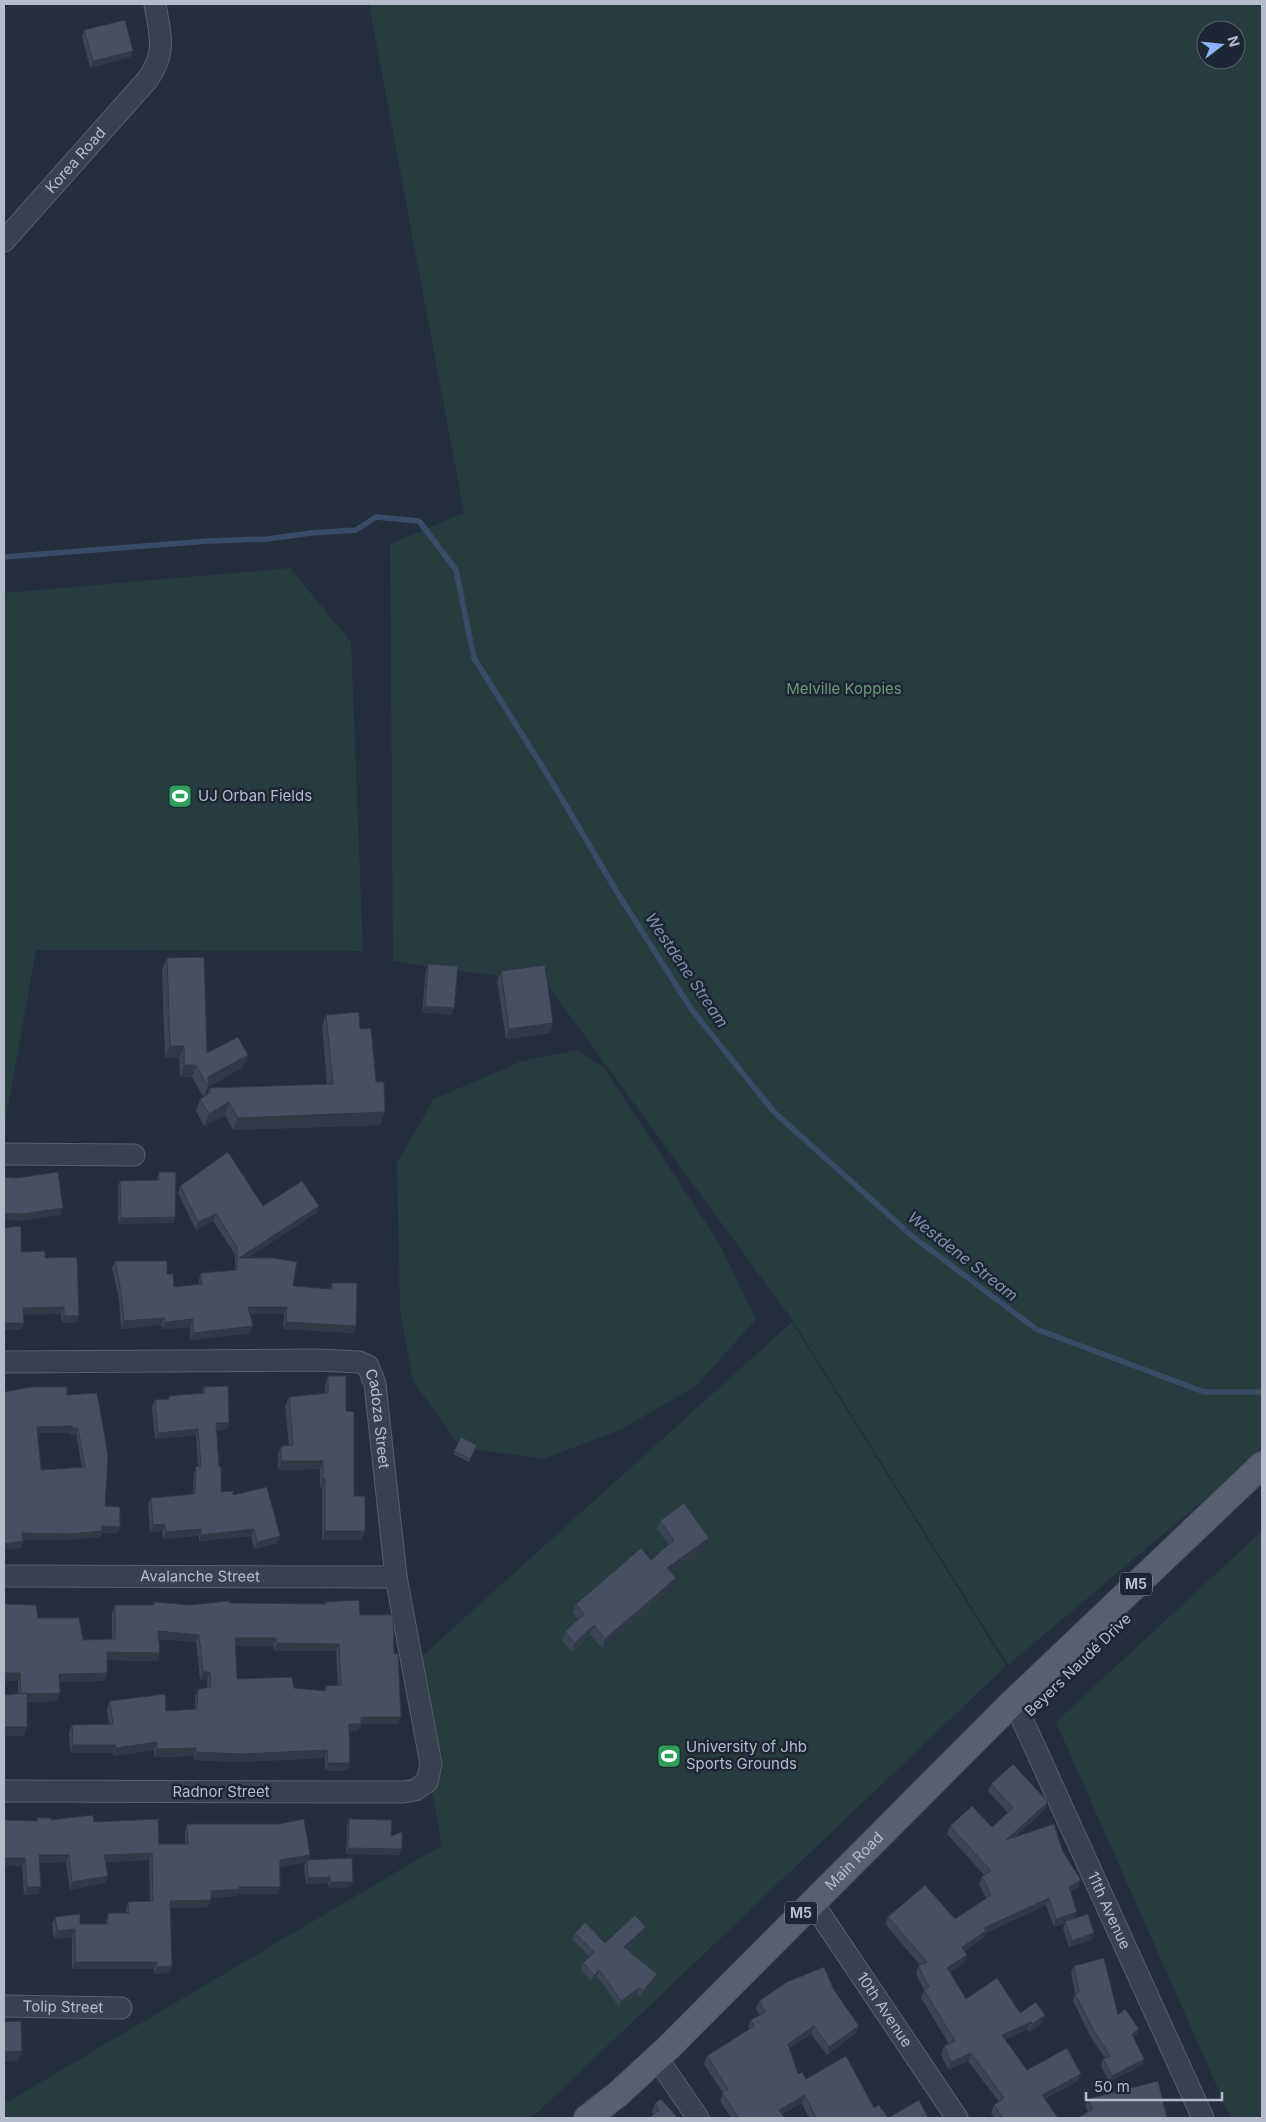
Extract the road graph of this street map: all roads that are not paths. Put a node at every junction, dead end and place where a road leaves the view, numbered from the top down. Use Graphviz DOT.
graph roads {
  1 [pos="155,4"];
  2 [pos="4,241"];
  3 [pos="4,1154"];
  4 [pos="134,1155"];
  5 [pos="4,1362"];
  6 [pos="1262,1465"];
  7 [pos="1262,1484"];
  8 [pos="4,1576"];
  9 [pos="396,1577"];
  10 [pos="1017,1712"];
  11 [pos="430,1773"];
  12 [pos="4,1791"];
  13 [pos="816,1908"];
  14 [pos="4,2006"];
  15 [pos="121,2008"];
  16 [pos="661,2063"];
  17 [pos="587,2118"];
  18 [pos="611,2118"];
  19 [pos="698,2118"];
  20 [pos="957,2118"];
  21 [pos="1203,2118"];
  1 -- 2 [label="street, Korea Road"];
  3 -- 4 [label="street"];
  5 -- 9 [label="street, Cadoza Street"];
  6 -- 10 [label="main road, Beyers Naudé Drive / M5"];
  7 -- 10 [label="main road, Beyers Naudé Drive / M5"];
  8 -- 9 [label="street, Avalanche Street"];
  9 -- 11 [label="street, Cadoza Street"];
  10 -- 13 [label="main road, Main Road / M5"];
  10 -- 21 [label="street, 11th Avenue"];
  11 -- 12 [label="street, Radnor Street"];
  13 -- 16 [label="main road, Main Road / M5"];
  13 -- 20 [label="street, 10th Avenue"];
  14 -- 15 [label="street, Tolip Street"];
  16 -- 17 [label="main road, Main Road / M5"];
  16 -- 18 [label="main road, Main Road / M5"];
  16 -- 19 [label="street"];
}
